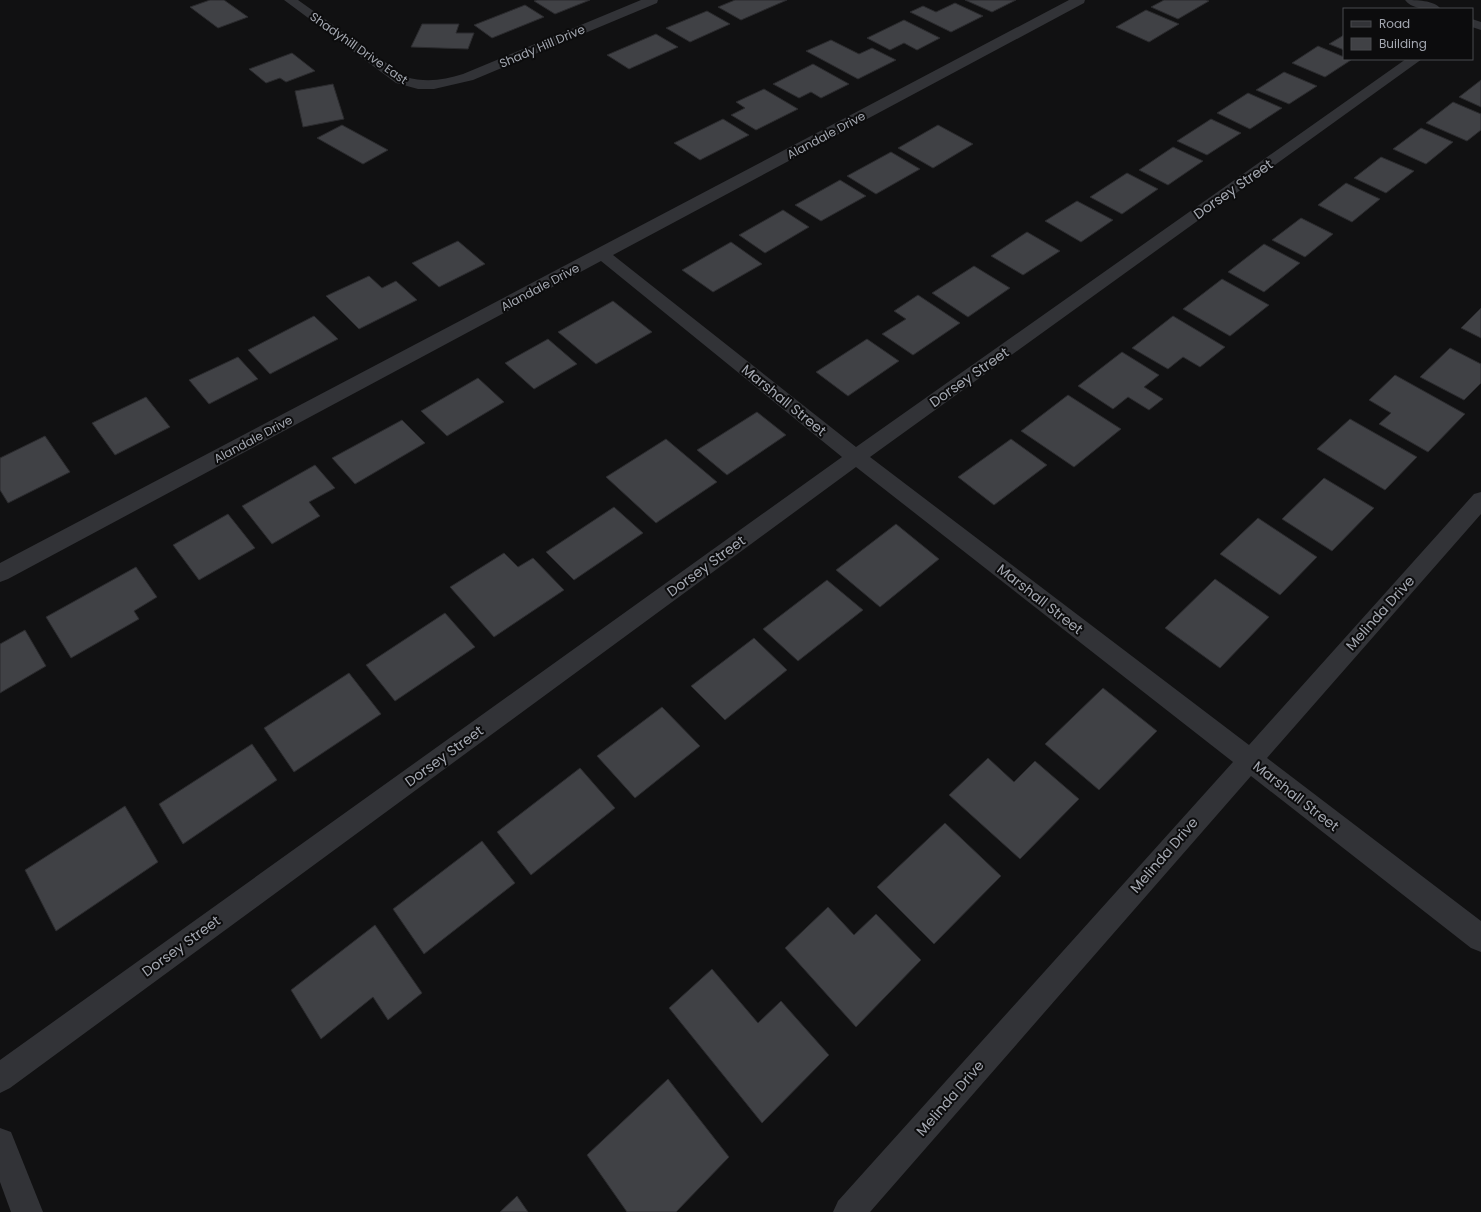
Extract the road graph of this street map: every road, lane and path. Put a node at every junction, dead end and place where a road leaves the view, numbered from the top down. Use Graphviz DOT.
graph roads {
  1 [pos="290,0"];
  2 [pos="652,0"];
  3 [pos="1079,0"];
  4 [pos="1411,0"];
  5 [pos="1432,8"];
  6 [pos="1414,60"];
  7 [pos="431,85"];
  8 [pos="602,254"];
  9 [pos="856,457"];
  10 [pos="1481,500"];
  11 [pos="0,574"];
  12 [pos="1249,760"];
  13 [pos="1481,938"];
  14 [pos="0,1078"];
  15 [pos="0,1143"];
  16 [pos="27,1212"];
  17 [pos="849,1212"];
  1 -- 7 [label="street, Shadyhill Drive East"];
  2 -- 7 [label="street, Shady Hill Drive"];
  3 -- 8 [label="street, Alandale Drive"];
  4 -- 5 [label="street"];
  6 -- 9 [label="street, Dorsey Street"];
  8 -- 9 [label="street, Marshall Street"];
  8 -- 11 [label="street, Alandale Drive"];
  9 -- 12 [label="street, Marshall Street"];
  9 -- 14 [label="street, Dorsey Street"];
  10 -- 12 [label="street, Melinda Drive"];
  12 -- 13 [label="street, Marshall Street"];
  12 -- 17 [label="street, Melinda Drive"];
  15 -- 16 [label="street"];
}
